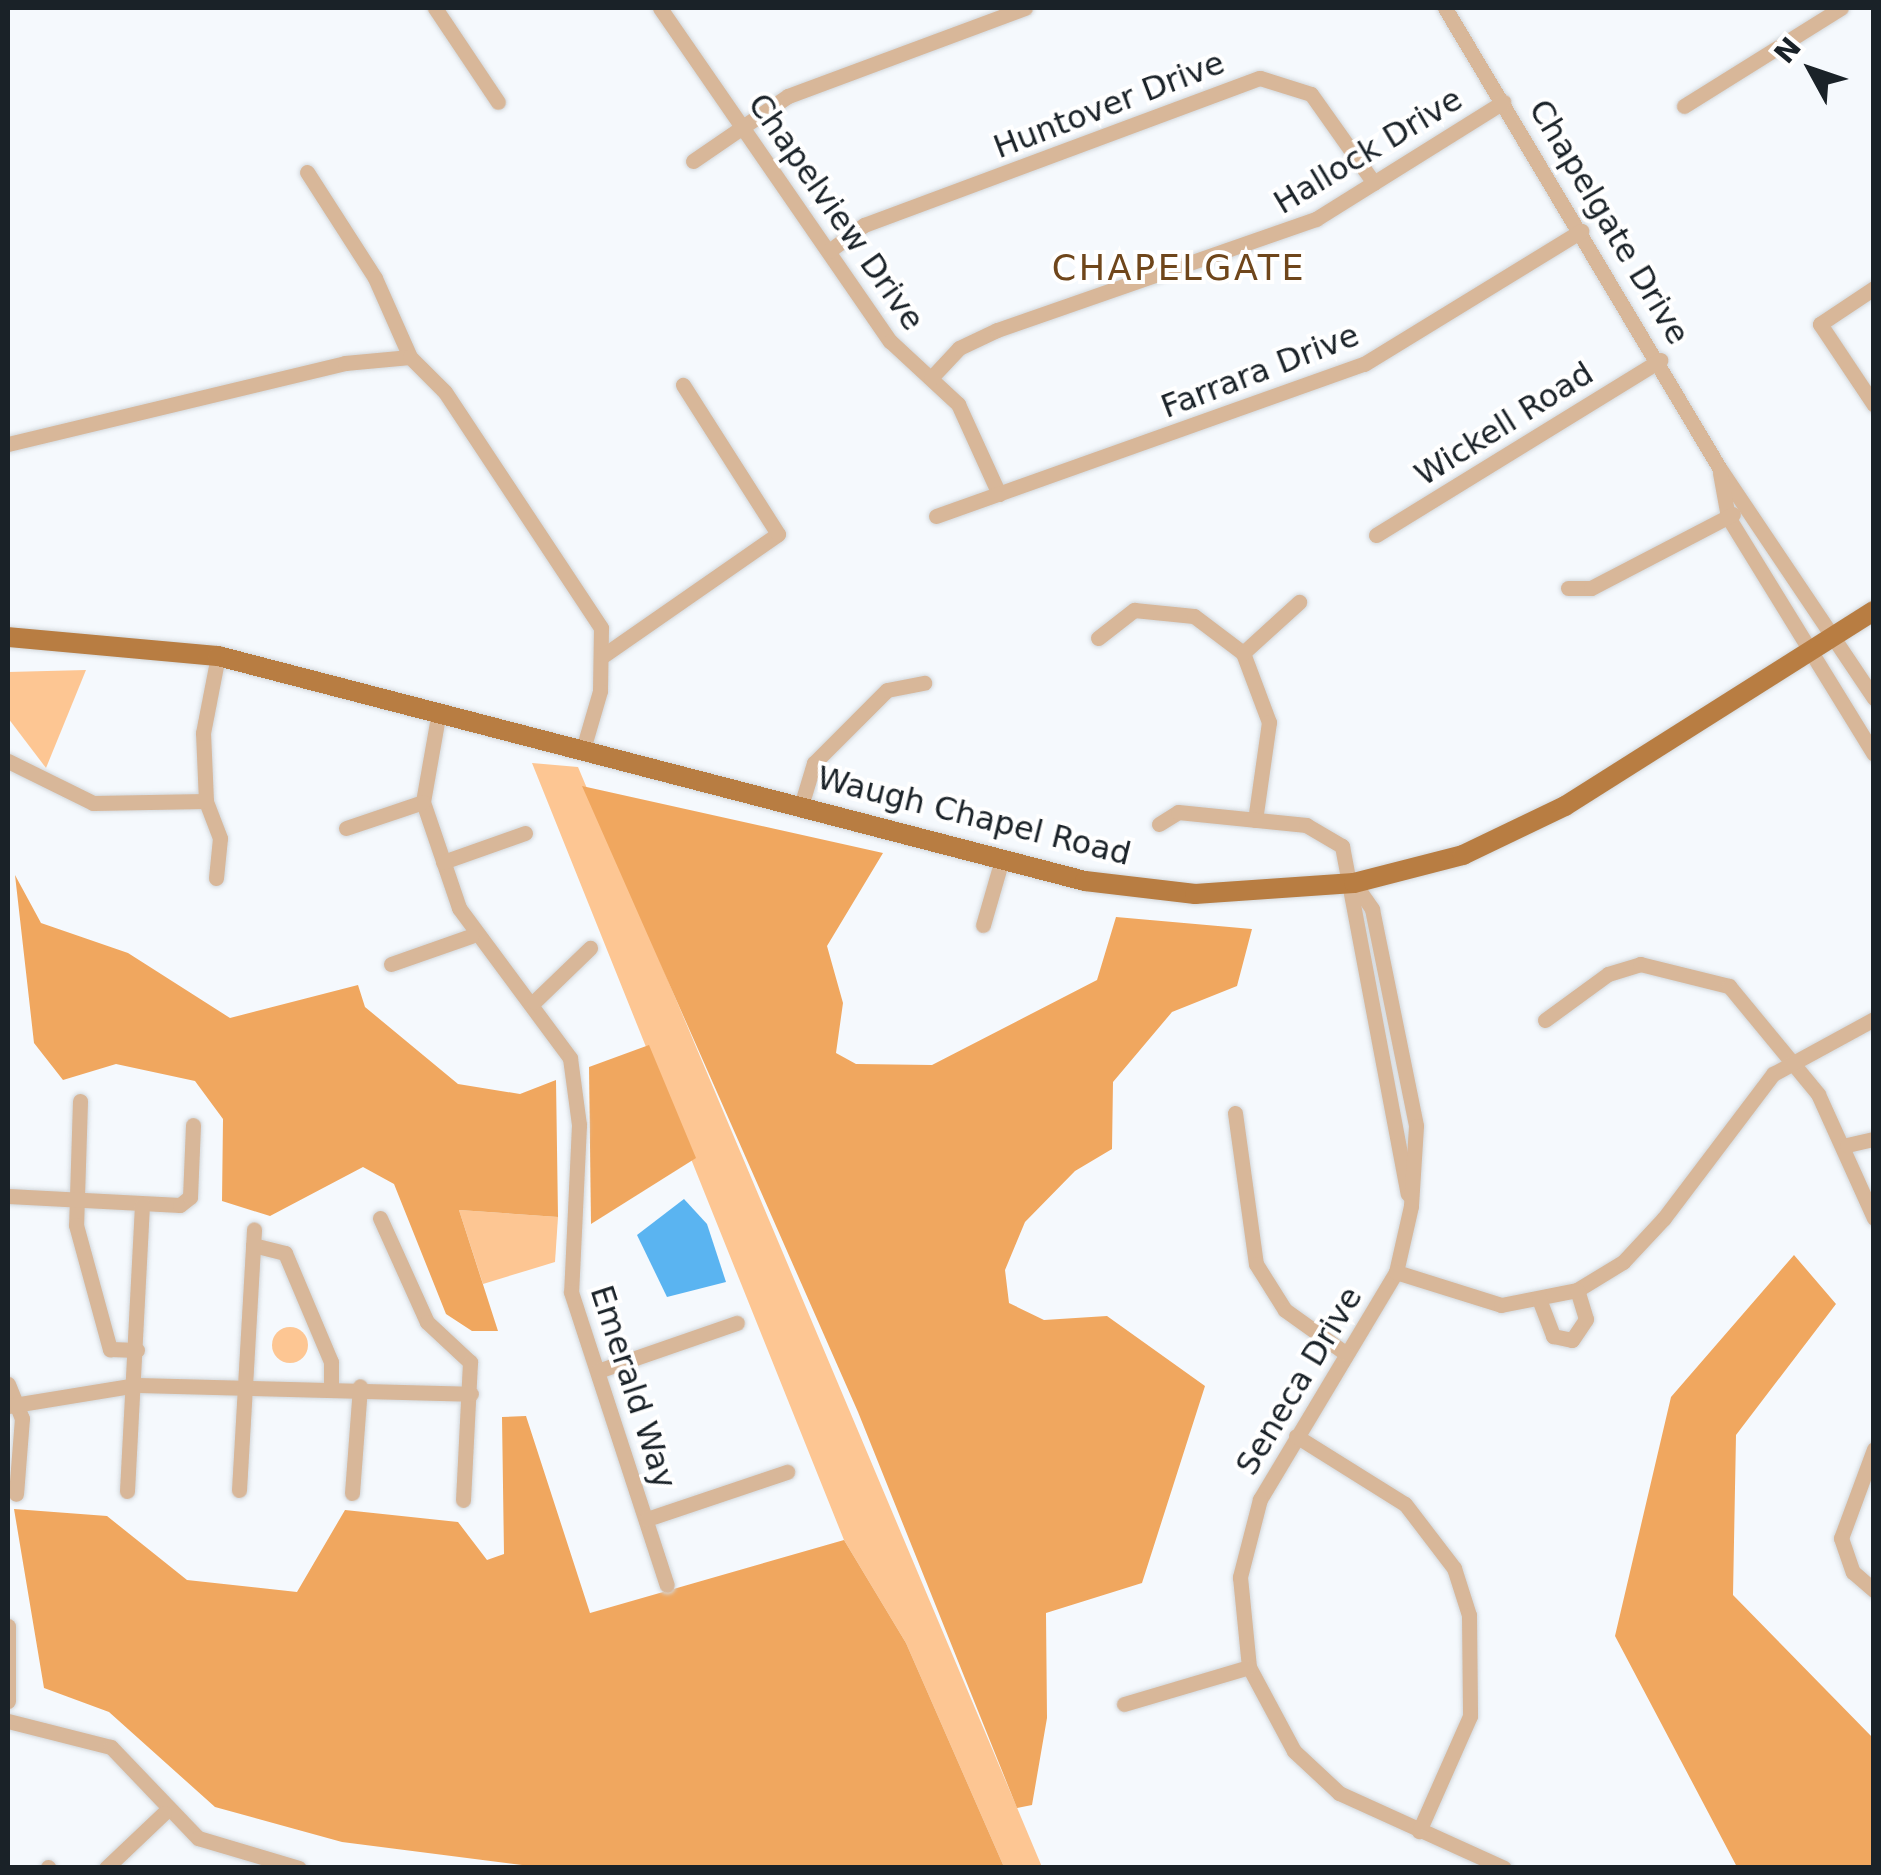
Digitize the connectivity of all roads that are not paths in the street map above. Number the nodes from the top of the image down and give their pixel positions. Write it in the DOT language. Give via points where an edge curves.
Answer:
graph roads {
  1 [pos="435,8"];
  2 [pos="660,8"];
  3 [pos="1025,8"];
  4 [pos="1445,8"];
  5 [pos="1842,8"];
  6 [pos="498,102"];
  7 [pos="1503,102"];
  8 [pos="1684,106"];
  9 [pos="741,127"];
  10 [pos="694,161"];
  11 [pos="307,172"];
  12 [pos="1374,183"];
  13 [pos="1581,231"];
  14 [pos="829,250"];
  15 [pos="1874,288"];
  16 [pos="410,356"];
  17 [pos="1661,360"];
  18 [pos="931,378"];
  19 [pos="682,385"];
  20 [pos="1874,405"];
  21 [pos="8,444"];
  22 [pos="1720,469"];
  23 [pos="999,494"];
  24 [pos="1750,505"];
  25 [pos="936,516"];
  26 [pos="1728,517"];
  27 [pos="1376,535"];
  28 [pos="1568,588"];
  29 [pos="1299,602"];
  30 [pos="1874,611"];
  31 [pos="1834,636"];
  32 [pos="8,637"];
  33 [pos="1098,638"];
  34 [pos="1244,653"];
  35 [pos="1808,653"];
  36 [pos="604,654"];
  37 [pos="218,656"];
  38 [pos="924,683"];
  39 [pos="1874,698"];
  40 [pos="438,711"];
  41 [pos="583,749"];
  42 [pos="1874,754"];
  43 [pos="8,760"];
  44 [pos="206,802"];
  45 [pos="423,802"];
  46 [pos="802,806"];
  47 [pos="1255,820"];
  48 [pos="1159,824"];
  49 [pos="346,828"];
  50 [pos="525,833"];
  51 [pos="1002,859"];
  52 [pos="443,862"];
  53 [pos="216,878"];
  54 [pos="1354,883"];
  55 [pos="983,925"];
  56 [pos="471,936"];
  57 [pos="590,948"];
  58 [pos="391,964"];
  59 [pos="534,1002"];
  60 [pos="1874,1019"];
  61 [pos="1545,1020"];
  62 [pos="1794,1058"];
  63 [pos="80,1101"];
  64 [pos="1235,1113"];
  65 [pos="193,1124"];
  66 [pos="1874,1139"];
  67 [pos="1847,1145"];
  68 [pos="8,1196"];
  69 [pos="76,1201"];
  70 [pos="142,1204"];
  71 [pos="1411,1206"];
  72 [pos="380,1218"];
  73 [pos="1874,1218"];
  74 [pos="1396,1272"];
  75 [pos="1577,1290"];
  76 [pos="1539,1299"];
  77 [pos="737,1323"];
  78 [pos="137,1350"];
  79 [pos="1344,1353"];
  80 [pos="598,1371"];
  81 [pos="248,1382"];
  82 [pos="8,1384"];
  83 [pos="331,1384"];
  84 [pos="136,1385"];
  85 [pos="360,1386"];
  86 [pos="471,1394"];
  87 [pos="12,1405"];
  88 [pos="1296,1436"];
  89 [pos="1874,1449"];
  90 [pos="787,1472"];
  91 [pos="239,1490"];
  92 [pos="127,1491"];
  93 [pos="352,1493"];
  94 [pos="16,1494"];
  95 [pos="463,1500"];
  96 [pos="647,1519"];
  97 [pos="668,1585"];
  98 [pos="1874,1590"];
  99 [pos="8,1626"];
  100 [pos="1249,1666"];
  101 [pos="8,1701"];
  102 [pos="1124,1704"];
  103 [pos="8,1720"];
  104 [pos="164,1812"];
  105 [pos="1418,1830"];
  106 [pos="294,1866"];
  107 [pos="106,1868"];
  108 [pos="1504,1868"];
  1 -- 6 [label="street"];
  2 -- 9 [label="street, Chapelview Drive"];
  3 -- 9 [label="street" via="834,77"];
  4 -- 7 [label="street, Chapelgate Drive"];
  5 -- 8 [label="street"];
  7 -- 12 [label="street, Hallock Drive"];
  7 -- 13 [label="street, Chapelgate Drive"];
  9 -- 10 [label="street"];
  9 -- 14 [label="street, Chapelview Drive"];
  11 -- 16 [label="street" via="375,278"];
  12 -- 14 [label="street, Huntover Drive" via="1311,94 1260,78 864,225"];
  12 -- 18 [label="street, Hallock Drive" via="1242,252 998,330 959,348"];
  13 -- 17 [label="street, Chapelgate Drive"];
  13 -- 23 [label="street, Farrara Drive" via="1364,364"];
  14 -- 18 [label="street, Chapelview Drive" via="890,341"];
  15 -- 20 [label="street" via="1820,324"];
  16 -- 21 [label="street" via="345,363"];
  16 -- 36 [label="street" via="445,392 593,613"];
  17 -- 22 [label="street, Chapelgate Drive"];
  17 -- 27 [label="street, Wickell Road"];
  18 -- 23 [label="street, Chapelview Drive" via="976,430"];
  19 -- 36 [label="street" via="778,534"];
  22 -- 24 [label="street, Chapelgate Drive"];
  22 -- 26 [label="street, Chapelgate Drive"];
  23 -- 25 [label="street, Farrara Drive"];
  24 -- 26 [label="street"];
  24 -- 31 [label="street, Chapelgate Drive"];
  26 -- 28 [label="street" via="1591,588"];
  26 -- 35 [label="street, Chapelgate Drive"];
  29 -- 34 [label="street"];
  30 -- 31 [label="main road, Waugh Chapel Road"];
  31 -- 35 [label="main road, Waugh Chapel Road"];
  31 -- 39 [label="street, Chapelgate Drive"];
  32 -- 37 [label="main road, Waugh Chapel Road"];
  33 -- 34 [label="street" via="1134,610 1194,616"];
  34 -- 47 [label="street" via="1269,722"];
  35 -- 42 [label="street, Chapelgate Drive"];
  35 -- 54 [label="main road, Waugh Chapel Road" via="1564,806 1462,855"];
  36 -- 41 [label="street"];
  37 -- 40 [label="main road, Waugh Chapel Road"];
  37 -- 44 [label="street" via="203,733"];
  38 -- 46 [label="street" via="887,690 814,762"];
  40 -- 41 [label="main road, Waugh Chapel Road"];
  40 -- 45 [label="street, Emerald Way"];
  41 -- 46 [label="main road, Waugh Chapel Road"];
  43 -- 44 [label="street" via="93,803"];
  44 -- 53 [label="street" via="220,838"];
  45 -- 49 [label="street"];
  45 -- 52 [label="street, Emerald Way"];
  46 -- 51 [label="main road, Waugh Chapel Road"];
  47 -- 48 [label="street" via="1178,812"];
  47 -- 54 [label="street" via="1326,831"];
  50 -- 52 [label="street"];
  51 -- 54 [label="main road, Waugh Chapel Road" via="1195,894"];
  51 -- 55 [label="street"];
  52 -- 56 [label="street, Emerald Way"];
  54 -- 71 [label="street, Seneca Drive" via="1348,914"];
  54 -- 71 [label="street, Seneca Drive" via="1372,909 1416,1126"];
  56 -- 58 [label="street"];
  56 -- 59 [label="street, Emerald Way"];
  57 -- 59 [label="street"];
  59 -- 80 [label="street, Emerald Way" via="570,1058 576,1090 568,1267"];
  60 -- 62 [label="street"];
  61 -- 62 [label="street" via="1608,974 1671,966 1728,986"];
  62 -- 67 [label="street"];
  62 -- 75 [label="street" via="1745,1102 1664,1218 1622,1262"];
  63 -- 69 [label="street"];
  64 -- 79 [label="street" via="1256,1264 1285,1310"];
  65 -- 70 [label="street" via="190,1197"];
  66 -- 67 [label="street"];
  67 -- 73 [label="street"];
  68 -- 69 [label="street"];
  69 -- 70 [label="street"];
  69 -- 78 [label="street" via="110,1349"];
  70 -- 78 [label="street"];
  71 -- 74 [label="street, Seneca Drive"];
  72 -- 86 [label="street" via="426,1322 464,1349"];
  74 -- 76 [label="street" via="1462,1298"];
  74 -- 79 [label="street, Seneca Drive"];
  75 -- 76 [label="street"];
  75 -- 76 [label="street" via="1586,1319 1572,1340 1553,1336"];
  77 -- 80 [label="street"];
  78 -- 84 [label="street"];
  79 -- 88 [label="street, Seneca Drive"];
  80 -- 96 [label="street, Emerald Way"];
  81 -- 83 [label="street"];
  81 -- 83 [label="street" via="253,1237 286,1253 331,1362"];
  81 -- 84 [label="street"];
  81 -- 91 [label="street"];
  82 -- 87 [label="street"];
  83 -- 85 [label="street"];
  84 -- 87 [label="street"];
  84 -- 92 [label="street"];
  85 -- 86 [label="street"];
  85 -- 93 [label="street"];
  86 -- 95 [label="street"];
  87 -- 94 [label="street"];
  88 -- 100 [label="street, Seneca Drive" via="1260,1499 1240,1577"];
  88 -- 105 [label="street" via="1405,1504 1454,1568 1469,1615 1470,1716"];
  89 -- 98 [label="street" via="1841,1538 1854,1572"];
  90 -- 96 [label="street"];
  96 -- 97 [label="street, Emerald Way"];
  99 -- 101 [label="street"];
  100 -- 102 [label="street"];
  100 -- 105 [label="street, Seneca Drive" via="1294,1751 1339,1793"];
  103 -- 104 [label="street" via="111,1747"];
  104 -- 106 [label="street" via="227,1850"];
  104 -- 107 [label="street"];
  105 -- 108 [label="street, Seneca Drive"];
}
